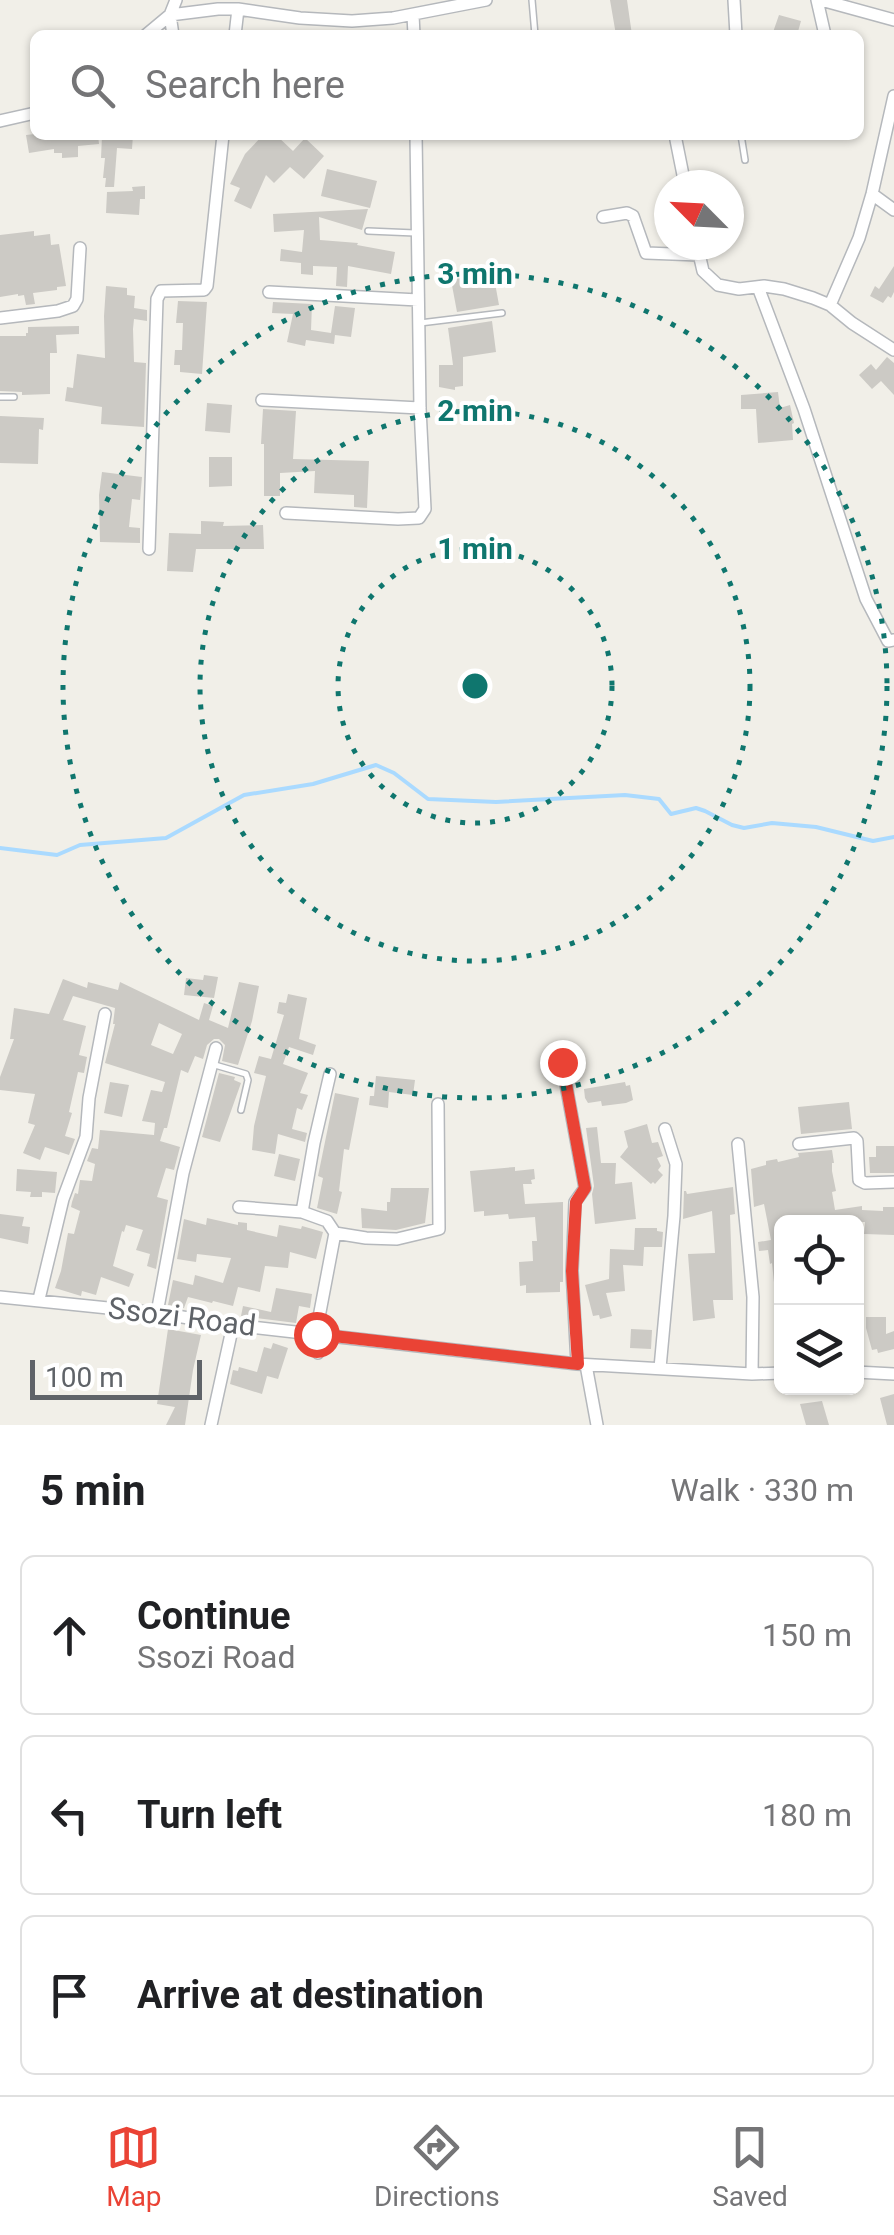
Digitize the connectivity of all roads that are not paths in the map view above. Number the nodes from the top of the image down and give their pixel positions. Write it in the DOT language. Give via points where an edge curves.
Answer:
graph roads {
  1 [pos="176,0"];
  2 [pos="486,0"];
  3 [pos="532,0"];
  4 [pos="734,0"];
  5 [pos="819,0"];
  6 [pos="238,9"];
  7 [pos="416,9"];
  8 [pos="170,14"];
  9 [pos="894,20"];
  10 [pos="334,21"];
  11 [pos="352,21"];
  12 [pos="152,30"];
  13 [pos="172,30"];
  14 [pos="235,30"];
  15 [pos="334,30"];
  16 [pos="349,30"];
  17 [pos="535,30"];
  18 [pos="736,30"];
  19 [pos="824,30"];
  20 [pos="894,96"];
  21 [pos="30,114"];
  22 [pos="0,121"];
  23 [pos="223,140"];
  24 [pos="416,140"];
  25 [pos="676,140"];
  26 [pos="742,140"];
  27 [pos="745,160"];
  28 [pos="682,170"];
  29 [pos="872,194"];
  30 [pos="894,210"];
  31 [pos="603,217"];
  32 [pos="368,231"];
  33 [pos="418,233"];
  34 [pos="80,248"];
  35 [pos="654,253"];
  36 [pos="700,260"];
  37 [pos="758,287"];
  38 [pos="269,292"];
  39 [pos="418,300"];
  40 [pos="830,305"];
  41 [pos="502,313"];
  42 [pos="0,318"];
  43 [pos="420,323"];
  44 [pos="894,350"];
  45 [pos="0,397"];
  46 [pos="14,397"];
  47 [pos="262,400"];
  48 [pos="420,408"];
  49 [pos="286,513"];
  50 [pos="148,549"];
  51 [pos="891,641"];
  52 [pos="894,657"];
  53 [pos="105,1014"];
  54 [pos="216,1048"];
  55 [pos="562,1062"];
  56 [pos="212,1064"];
  57 [pos="330,1074"];
  58 [pos="438,1104"];
  59 [pos="242,1110"];
  60 [pos="665,1129"];
  61 [pos="738,1144"];
  62 [pos="799,1144"];
  63 [pos="894,1182"];
  64 [pos="240,1207"];
  65 [pos="302,1212"];
  66 [pos="335,1233"];
  67 [pos="0,1297"];
  68 [pos="39,1299"];
  69 [pos="158,1313"];
  70 [pos="233,1325"];
  71 [pos="314,1333"];
  72 [pos="318,1353"];
  73 [pos="582,1365"];
  74 [pos="660,1368"];
  75 [pos="864,1372"];
  76 [pos="752,1374"];
  77 [pos="774,1374"];
  78 [pos="894,1374"];
  79 [pos="210,1425"];
  80 [pos="597,1425"];
  1 -- 8 [label="street"];
  2 -- 7 [label="street"];
  3 -- 17 [label="lane"];
  4 -- 18 [label="street"];
  5 -- 9 [label="street"];
  5 -- 19 [label="street"];
  6 -- 8 [label="street"];
  6 -- 10 [label="street"];
  6 -- 14 [label="street"];
  7 -- 11 [label="street"];
  8 -- 12 [label="street"];
  8 -- 13 [label="street"];
  10 -- 11 [label="street"];
  10 -- 15 [label="street"];
  11 -- 16 [label="street"];
  20 -- 29 [label="street"];
  21 -- 22 [label="street"];
  23 -- 50 [label="street" via="208,286 162,290 157,299"];
  24 -- 33 [label="street"];
  25 -- 28 [label="street"];
  26 -- 27 [label="lane"];
  29 -- 30 [label="street"];
  29 -- 40 [label="street"];
  31 -- 35 [label="street" via="633,216 646,253"];
  32 -- 33 [label="lane"];
  33 -- 39 [label="street"];
  34 -- 42 [label="street" via="74,306"];
  36 -- 37 [label="street" via="718,285"];
  37 -- 40 [label="street"];
  37 -- 51 [label="street" via="866,599"];
  38 -- 39 [label="street"];
  39 -- 43 [label="street"];
  40 -- 44 [label="street"];
  41 -- 43 [label="lane"];
  43 -- 48 [label="street"];
  45 -- 46 [label="lane"];
  47 -- 48 [label="street"];
  48 -- 49 [label="street" via="426,494 419,518"];
  51 -- 52 [label="street"];
  53 -- 68 [label="street" via="86,1136"];
  54 -- 56 [label="street"];
  55 -- 73 [label="street" via="585,1188 576,1202 572,1271"];
  56 -- 59 [label="lane" via="246,1074"];
  56 -- 69 [label="street"];
  57 -- 65 [label="street"];
  58 -- 66 [label="street" via="440,1229 397,1239"];
  60 -- 74 [label="street" via="676,1164"];
  61 -- 76 [label="street" via="753,1297"];
  62 -- 63 [label="street" via="854,1138 859,1180"];
  64 -- 65 [label="street"];
  65 -- 66 [label="street" via="328,1222"];
  66 -- 71 [label="street"];
  67 -- 68 [label="street, Ssozi Road"];
  68 -- 69 [label="street, Ssozi Road"];
  69 -- 70 [label="street, Ssozi Road"];
  70 -- 71 [label="street, Ssozi Road"];
  70 -- 79 [label="street"];
  71 -- 72 [label="street"];
  71 -- 73 [label="street, Ssozi Road"];
  73 -- 74 [label="street, Ssozi Road"];
  73 -- 80 [label="street"];
  74 -- 76 [label="street, Ssozi Road"];
  75 -- 78 [label="street"];
  76 -- 77 [label="street, Ssozi Road"];
}
